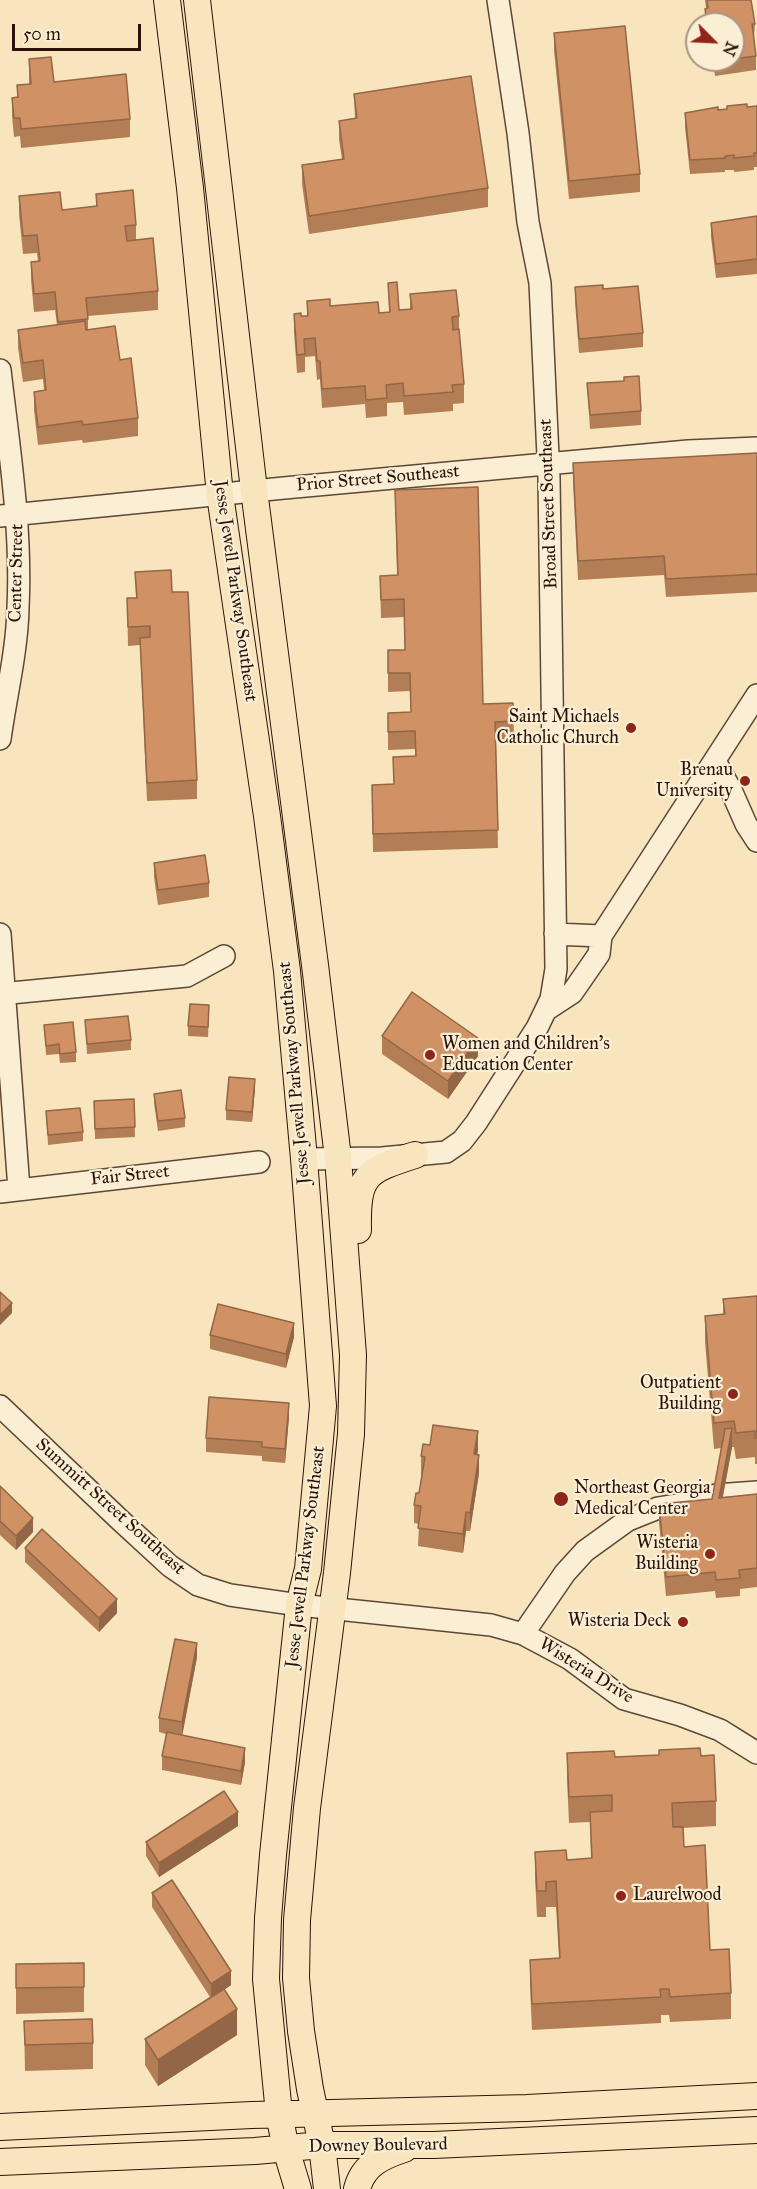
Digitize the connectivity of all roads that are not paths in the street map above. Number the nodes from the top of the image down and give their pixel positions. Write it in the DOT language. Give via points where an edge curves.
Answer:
graph roads {
  1 [pos="168,0"];
  2 [pos="197,0"];
  3 [pos="498,0"];
  4 [pos="0,370"];
  5 [pos="757,447"];
  6 [pos="549,464"];
  7 [pos="254,490"];
  8 [pos="220,495"];
  9 [pos="9,516"];
  10 [pos="757,695"];
  11 [pos="0,739"];
  12 [pos="715,760"];
  13 [pos="757,841"];
  14 [pos="0,934"];
  15 [pos="555,934"];
  16 [pos="601,936"];
  17 [pos="224,956"];
  18 [pos="2,994"];
  19 [pos="546,1010"];
  20 [pos="415,1155"];
  21 [pos="338,1158"];
  22 [pos="304,1159"];
  23 [pos="259,1162"];
  24 [pos="9,1191"];
  25 [pos="353,1356"];
  26 [pos="0,1406"];
  27 [pos="757,1492"];
  28 [pos="299,1605"];
  29 [pos="331,1608"];
  30 [pos="523,1634"];
  31 [pos="757,1753"];
  32 [pos="757,2096"];
  33 [pos="315,2113"];
  34 [pos="279,2114"];
  35 [pos="0,2127"];
  36 [pos="757,2130"];
  37 [pos="322,2145"];
  38 [pos="420,2145"];
  39 [pos="286,2149"];
  40 [pos="0,2162"];
  41 [pos="298,2189"];
  42 [pos="327,2189"];
  43 [pos="357,2189"];
  1 -- 8 [label="main road, Jesse Jewell Parkway Southeast"];
  2 -- 7 [label="main road, Jesse Jewell Parkway Southeast"];
  3 -- 6 [label="street, Broad Street Southeast" via="540,283"];
  4 -- 9 [label="street, Center Street"];
  5 -- 6 [label="street, Prior Street Southeast"];
  6 -- 7 [label="street, Prior Street Southeast"];
  6 -- 15 [label="street, Broad Street Southeast"];
  7 -- 8 [label="street, Prior Street Southeast"];
  7 -- 21 [label="main road, Jesse Jewell Parkway Southeast"];
  8 -- 9 [label="street, Prior Street Southeast"];
  8 -- 22 [label="main road, Jesse Jewell Parkway Southeast" via="287,971"];
  9 -- 11 [label="street, Center Street" via="18,608 12,676"];
  10 -- 12 [label="street"];
  12 -- 13 [label="street"];
  12 -- 16 [label="street"];
  14 -- 18 [label="street"];
  15 -- 16 [label="street"];
  15 -- 19 [label="street, Broad Street Southeast" via="554,987"];
  16 -- 19 [label="street" via="599,954 572,993"];
  17 -- 18 [label="street" via="187,976"];
  18 -- 24 [label="street"];
  19 -- 20 [label="street" via="462,1140 446,1152"];
  20 -- 21 [label="street"];
  20 -- 25 [label="main road" via="383,1165 371,1172 361,1186 357,1207 361,1294"];
  21 -- 22 [label="street"];
  21 -- 25 [label="main road, Jesse Jewell Parkway Southeast"];
  22 -- 28 [label="main road, Jesse Jewell Parkway Southeast" via="323,1406 308,1569"];
  23 -- 24 [label="street, Fair Street"];
  25 -- 29 [label="main road, Jesse Jewell Parkway Southeast" via="351,1434"];
  26 -- 28 [label="street, Summitt Street Southeast" via="170,1566 198,1585 230,1595"];
  27 -- 30 [label="street" via="716,1495 658,1508 628,1520 570,1567"];
  28 -- 29 [label="street, Wisteria Drive"];
  28 -- 34 [label="main road, Jesse Jewell Parkway Southeast" via="268,1918 266,1979"];
  29 -- 30 [label="street, Wisteria Drive" via="491,1625"];
  29 -- 33 [label="main road, Jesse Jewell Parkway Southeast" via="297,1920 296,1978"];
  30 -- 31 [label="street, Wisteria Drive" via="570,1659 624,1699 720,1730"];
  32 -- 33 [label="main road, Downey Boulevard" via="527,2109"];
  33 -- 34 [label="main road, Downey Boulevard"];
  33 -- 37 [label="main road, Jesse Jewell Parkway Southeast"];
  34 -- 35 [label="main road, Downey Boulevard"];
  34 -- 39 [label="main road, Jesse Jewell Parkway Southeast"];
  36 -- 38 [label="main road, Downey Boulevard"];
  37 -- 38 [label="main road, Downey Boulevard"];
  37 -- 39 [label="main road, Downey Boulevard"];
  37 -- 42 [label="main road, Jesse Jewell Parkway Southeast"];
  38 -- 43 [label="main road" via="370,2164"];
  39 -- 40 [label="main road, Downey Boulevard"];
  39 -- 41 [label="main road, Jesse Jewell Parkway Southeast"];
}
